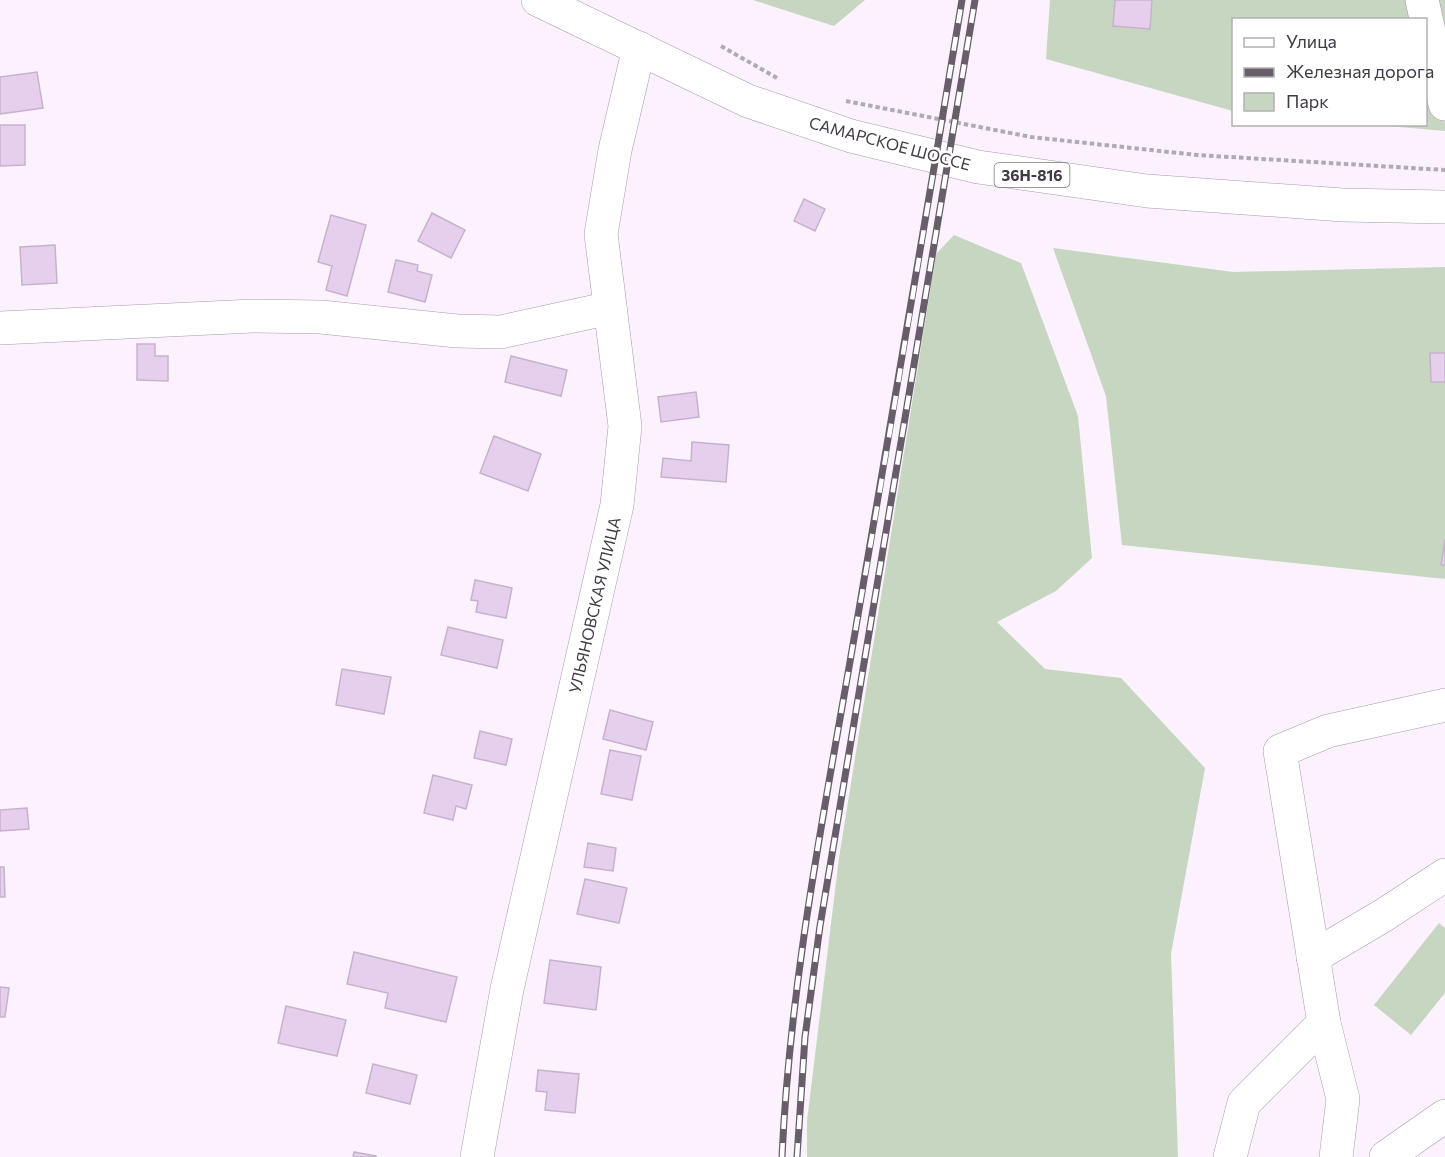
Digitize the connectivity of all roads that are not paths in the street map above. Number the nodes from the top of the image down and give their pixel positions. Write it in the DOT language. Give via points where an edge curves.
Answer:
graph roads {
  1 [pos="538,0"];
  2 [pos="1422,0"];
  3 [pos="1426,18"];
  4 [pos="1427,23"];
  5 [pos="639,48"];
  6 [pos="1445,104"];
  7 [pos="1445,207"];
  8 [pos="610,308"];
  9 [pos="0,328"];
  10 [pos="1445,705"];
  11 [pos="1445,876"];
  12 [pos="1313,957"];
  13 [pos="1324,1023"];
  14 [pos="1445,1116"];
  15 [pos="477,1157"];
  16 [pos="1230,1157"];
  17 [pos="1336,1157"];
  18 [pos="1386,1157"];
  1 -- 5 [label="street, САМАРСКОЕ ШОССЕ / 36Н-816"];
  2 -- 3 [label="street"];
  4 -- 6 [label="street"];
  5 -- 7 [label="street, САМАРСКОЕ ШОССЕ / 36Н-816" via="748,101 851,136 978,167 1147,191 1343,205"];
  5 -- 8 [label="street, УЛЬЯНОВСКАЯ УЛИЦА" via="615,150 601,234"];
  8 -- 9 [label="street" via="501,333 321,317 253,316"];
  8 -- 15 [label="street, УЛЬЯНОВСКАЯ УЛИЦА" via="625,426 616,505 507,989"];
  10 -- 12 [label="street" via="1328,731 1280,751"];
  11 -- 12 [label="street"];
  12 -- 13 [label="street"];
  13 -- 16 [label="street" via="1244,1103"];
  13 -- 17 [label="street" via="1343,1099"];
  14 -- 18 [label="street"];
}
